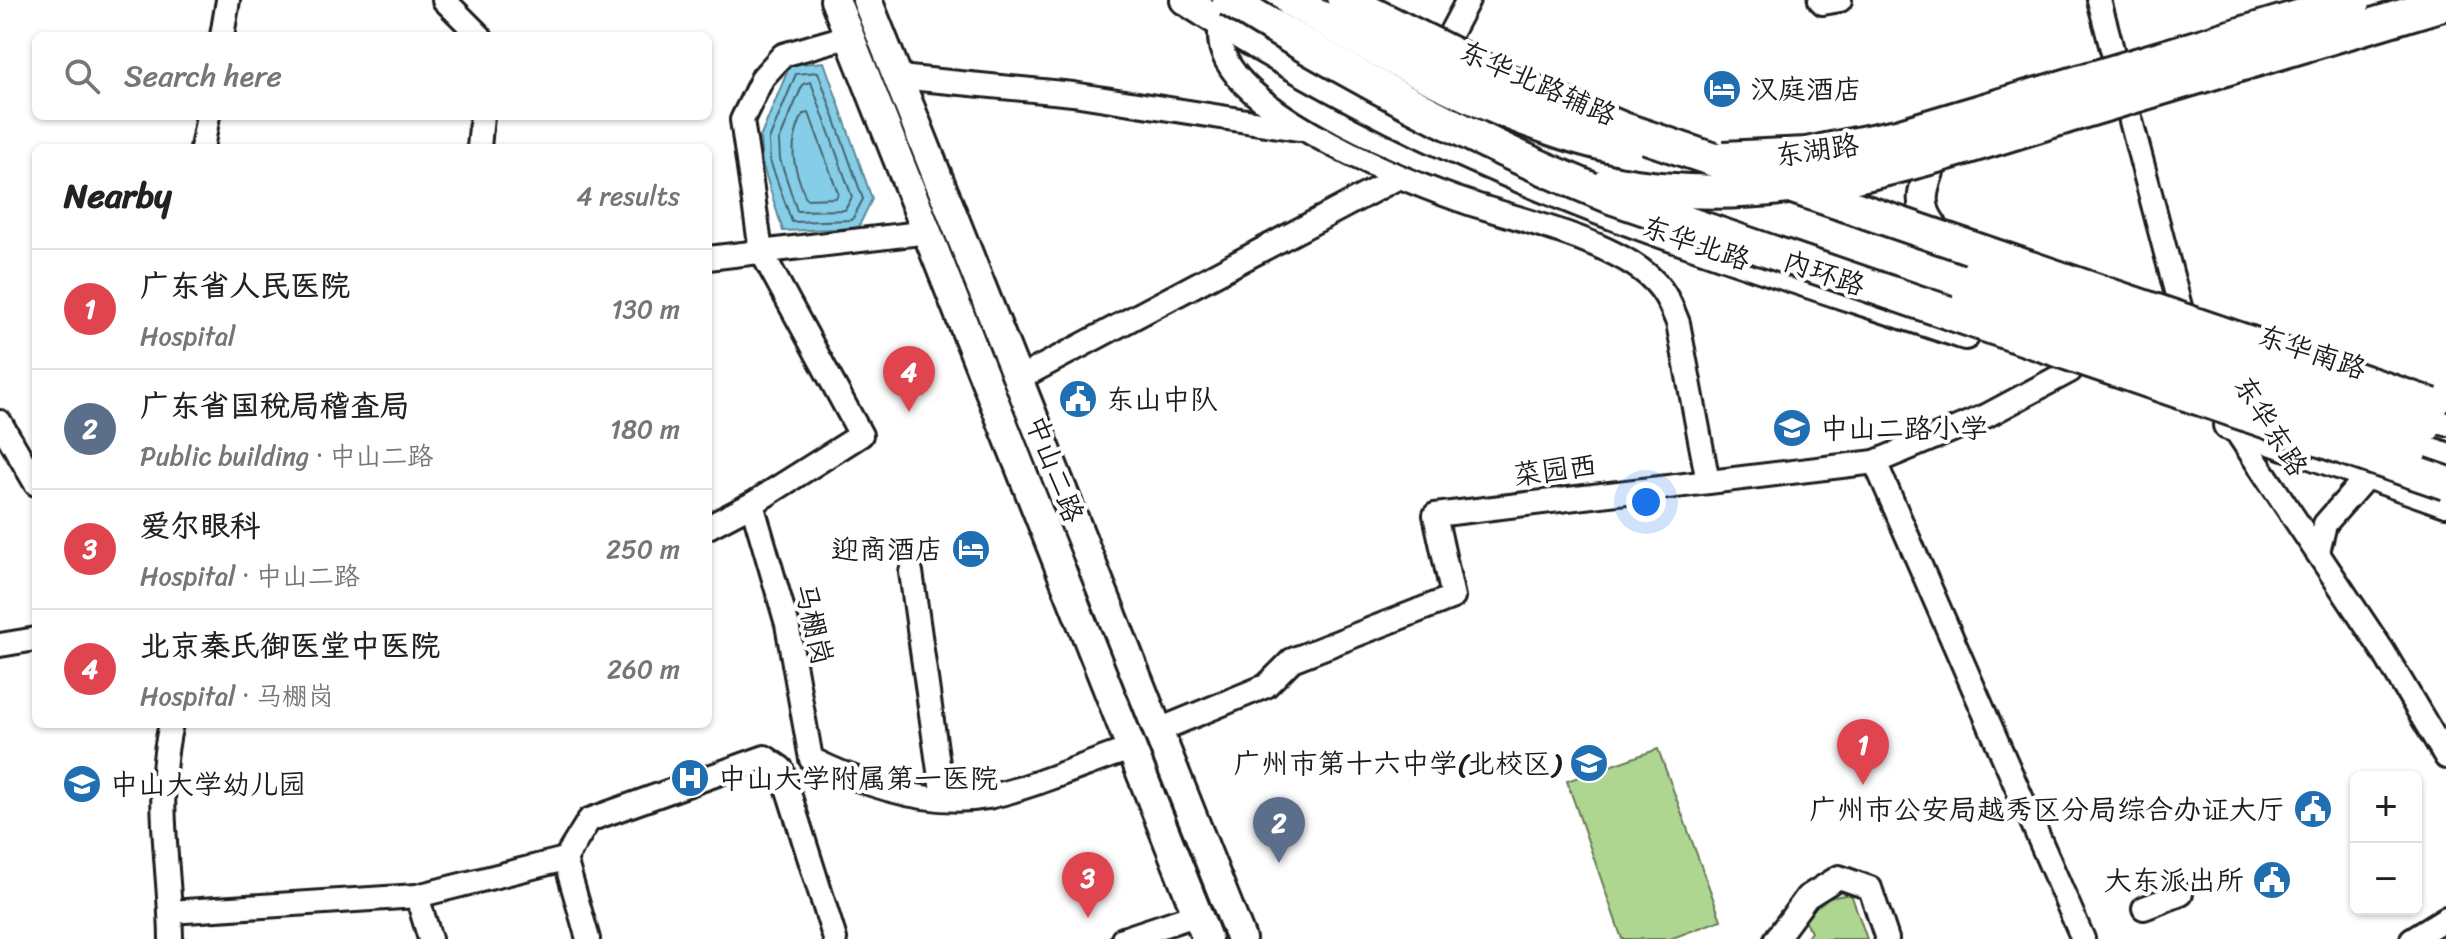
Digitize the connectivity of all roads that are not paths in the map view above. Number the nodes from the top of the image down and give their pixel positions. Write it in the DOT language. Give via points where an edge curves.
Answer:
graph roads {
  1 [pos="228,0"];
  2 [pos="444,0"];
  3 [pos="835,0"];
  4 [pos="867,0"];
  5 [pos="1185,0"];
  6 [pos="1278,0"];
  7 [pos="1291,0"];
  8 [pos="1344,0"];
  9 [pos="1363,0"];
  10 [pos="1468,0"];
  11 [pos="2099,0"];
  12 [pos="2322,0"];
  13 [pos="2355,0"];
  14 [pos="2446,3"];
  15 [pos="1225,11"];
  16 [pos="2446,15"];
  17 [pos="223,32"];
  18 [pos="476,32"];
  19 [pos="1450,34"];
  20 [pos="1345,35"];
  21 [pos="849,36"];
  22 [pos="2115,69"];
  23 [pos="1307,73"];
  24 [pos="899,77"];
  25 [pos="1418,89"];
  26 [pos="1353,98"];
  27 [pos="1993,109"];
  28 [pos="2126,112"];
  29 [pos="207,120"];
  30 [pos="482,120"];
  31 [pos="1307,130"];
  32 [pos="1658,133"];
  33 [pos="1576,139"];
  34 [pos="203,144"];
  35 [pos="479,144"];
  36 [pos="1505,152"];
  37 [pos="1718,156"];
  38 [pos="1646,162"];
  39 [pos="1929,172"];
  40 [pos="1399,177"];
  41 [pos="1844,194"];
  42 [pos="1590,206"];
  43 [pos="1784,208"];
  44 [pos="1727,216"];
  45 [pos="1932,225"];
  46 [pos="929,232"];
  47 [pos="761,251"];
  48 [pos="712,257"];
  49 [pos="1971,284"];
  50 [pos="2121,286"];
  51 [pos="2179,306"];
  52 [pos="2188,336"];
  53 [pos="2082,375"];
  54 [pos="1020,378"];
  55 [pos="2213,391"];
  56 [pos="2149,397"];
  57 [pos="2441,409"];
  58 [pos="0,422"];
  59 [pos="2233,426"];
  60 [pos="2446,435"];
  61 [pos="2446,457"];
  62 [pos="1875,462"];
  63 [pos="2446,472"];
  64 [pos="2368,475"];
  65 [pos="32,477"];
  66 [pos="1708,482"];
  67 [pos="2446,483"];
  68 [pos="2446,502"];
  69 [pos="752,504"];
  70 [pos="712,525"];
  71 [pos="2318,552"];
  72 [pos="911,572"];
  73 [pos="32,640"];
  74 [pos="0,645"];
  75 [pos="170,728"];
  76 [pos="1159,730"];
  77 [pos="1133,748"];
  78 [pos="2446,757"];
  79 [pos="811,759"];
  80 [pos="781,768"];
  81 [pos="943,799"];
  82 [pos="565,859"];
  83 [pos="2181,894"];
  84 [pos="417,896"];
  85 [pos="2144,908"];
  86 [pos="170,912"];
  87 [pos="2446,918"];
  88 [pos="1202,927"];
  89 [pos="171,939"];
  90 [pos="430,939"];
  91 [pos="588,939"];
  92 [pos="835,939"];
  93 [pos="1123,939"];
  94 [pos="1241,939"];
  95 [pos="1776,939"];
  96 [pos="1887,939"];
  97 [pos="2083,939"];
  98 [pos="2412,939"];
  1 -- 17 [label="street"];
  2 -- 18 [label="street"];
  3 -- 21 [label="main road, 中山二路"];
  4 -- 24 [label="main road, 中山二路"];
  5 -- 15 [label="main road, 东华北路"];
  6 -- 20 [label="main road"];
  7 -- 27 [label="highway, 东湖路, bridge" via="1468,93 1565,132 1650,153 1715,158 1807,154"];
  8 -- 57 [label="highway, bridge" via="1503,79 1666,145"];
  9 -- 32 [label="main road, 东华北路辅路" via="1530,82"];
  10 -- 19 [label="street"];
  11 -- 22 [label="street, 东华东路"];
  12 -- 22 [label="main road"];
  13 -- 27 [label="highway, 东湖路, bridge"];
  14 -- 36 [label="highway, 东湖路, bridge" via="1950,152 1809,187 1688,193 1571,173"];
  15 -- 20 [label="main road" via="1242,2"];
  15 -- 23 [label="main road, 东华北路"];
  15 -- 31 [label="street" via="1223,54 1245,85"];
  15 -- 36 [label="highway, 内环路, bridge"];
  16 -- 28 [label="main road"];
  20 -- 33 [label="main road" via="1448,86"];
  21 -- 46 [label="main road, 中山二路"];
  21 -- 47 [label="street" via="783,55 763,77 742,120"];
  22 -- 27 [label="main road"];
  22 -- 28 [label="street, 东华东路"];
  23 -- 25 [label="main road" via="1355,71"];
  23 -- 26 [label="main road, 东华北路"];
  24 -- 31 [label="street" via="1073,94"];
  24 -- 54 [label="main road, 中山二路"];
  25 -- 26 [label="main road"];
  25 -- 44 [label="main road" via="1545,146"];
  26 -- 42 [label="main road, 东华北路" via="1452,149"];
  27 -- 37 [label="main road" via="1820,156 1749,161"];
  28 -- 39 [label="main road"];
  28 -- 51 [label="street, 东华东路"];
  29 -- 34 [label="street"];
  30 -- 35 [label="street"];
  31 -- 40 [label="street"];
  32 -- 33 [label="main road"];
  32 -- 37 [label="main road, 东华北路辅路"];
  32 -- 38 [label="main road"];
  33 -- 38 [label="main road"];
  36 -- 67 [label="highway, 内环路, bridge" via="1736,243"];
  37 -- 41 [label="main road"];
  38 -- 43 [label="main road"];
  39 -- 41 [label="main road"];
  39 -- 45 [label="main road" via="1921,198"];
  40 -- 54 [label="street"];
  40 -- 66 [label="street" via="1593,245 1655,281 1678,323"];
  41 -- 43 [label="main road"];
  41 -- 45 [label="main road"];
  42 -- 44 [label="main road"];
  42 -- 53 [label="main road, 东华北路"];
  43 -- 44 [label="main road"];
  43 -- 49 [label="main road"];
  44 -- 49 [label="main road"];
  45 -- 50 [label="main road"];
  46 -- 47 [label="street"];
  46 -- 77 [label="main road, 中山二路"];
  47 -- 48 [label="street"];
  47 -- 69 [label="street" via="861,435"];
  49 -- 60 [label="main road, bridge"];
  49 -- 61 [label="main road, bridge"];
  50 -- 51 [label="main road"];
  50 -- 52 [label="street"];
  50 -- 53 [label="main road" via="2114,349"];
  51 -- 52 [label="street, 东华东路"];
  51 -- 57 [label="main road, 东华南路"];
  52 -- 55 [label="street, 东华东路"];
  52 -- 57 [label="street"];
  53 -- 56 [label="main road, 东华北路"];
  53 -- 62 [label="street, 菜园西"];
  54 -- 76 [label="main road, 中山二路"];
  55 -- 56 [label="street"];
  55 -- 59 [label="street, 东华东路"];
  55 -- 63 [label="street"];
  56 -- 59 [label="main road, 东华北路"];
  58 -- 65 [label="street"];
  59 -- 64 [label="main road"];
  59 -- 71 [label="street, 东华东路"];
  62 -- 66 [label="street, 菜园西"];
  62 -- 97 [label="street"];
  64 -- 68 [label="main road"];
  64 -- 71 [label="street" via="2325,524"];
  66 -- 76 [label="street, 菜园西" via="1435,515 1453,597 1292,660 1266,686"];
  69 -- 70 [label="street"];
  69 -- 79 [label="street, 马棚岗" via="787,624"];
  71 -- 78 [label="street, 东华东路"];
  72 -- 81 [label="street"];
  73 -- 74 [label="street"];
  75 -- 86 [label="street" via="163,812"];
  76 -- 94 [label="main road, 中山二路"];
  77 -- 81 [label="street" via="987,797"];
  77 -- 88 [label="main road, 中山二路"];
  79 -- 80 [label="street"];
  79 -- 81 [label="street" via="859,783"];
  80 -- 82 [label="street" via="765,757 589,820"];
  80 -- 92 [label="street"];
  82 -- 84 [label="street"];
  82 -- 91 [label="street"];
  83 -- 85 [label="street"];
  84 -- 86 [label="street"];
  84 -- 90 [label="street"];
  86 -- 89 [label="street"];
  87 -- 98 [label="street"];
  88 -- 93 [label="street"];
  95 -- 96 [label="street" via="1807,897 1839,877 1870,888"];
}
